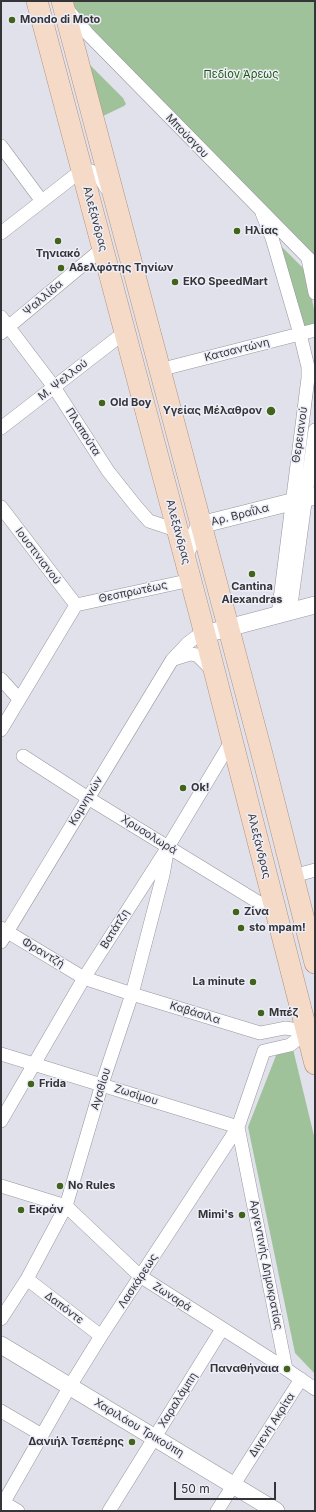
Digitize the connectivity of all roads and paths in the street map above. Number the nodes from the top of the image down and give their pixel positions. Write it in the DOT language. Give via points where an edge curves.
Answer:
graph roads {
  1 [pos="38,1"];
  2 [pos="62,2"];
  3 [pos="1,146"];
  4 [pos="82,170"];
  5 [pos="41,200"];
  6 [pos="117,212"];
  7 [pos="262,213"];
  8 [pos="1,233"];
  9 [pos="103,248"];
  10 [pos="312,262"];
  11 [pos="315,293"];
  12 [pos="3,325"];
  13 [pos="315,330"];
  14 [pos="125,332"];
  15 [pos="300,334"];
  16 [pos="159,370"];
  17 [pos="54,387"];
  18 [pos="1,428"];
  19 [pos="315,430"];
  20 [pos="304,499"];
  21 [pos="1,507"];
  22 [pos="200,525"];
  23 [pos="178,531"];
  24 [pos="184,556"];
  25 [pos="191,580"];
  26 [pos="76,605"];
  27 [pos="315,605"];
  28 [pos="284,613"];
  29 [pos="228,628"];
  30 [pos="205,634"];
  31 [pos="172,660"];
  32 [pos="215,673"];
  33 [pos="1,680"];
  34 [pos="19,700"];
  35 [pos="1,730"];
  36 [pos="232,740"];
  37 [pos="23,756"];
  38 [pos="88,798"];
  39 [pos="168,847"];
  40 [pos="315,870"];
  41 [pos="293,876"];
  42 [pos="276,913"];
  43 [pos="3,934"];
  44 [pos="315,963"];
  45 [pos="84,978"];
  46 [pos="132,994"];
  47 [pos="311,1032"];
  48 [pos="260,1033"];
  49 [pos="264,1051"];
  50 [pos="1,1054"];
  51 [pos="315,1064"];
  52 [pos="34,1065"];
  53 [pos="102,1084"];
  54 [pos="1,1121"];
  55 [pos="238,1127"];
  56 [pos="1,1186"];
  57 [pos="66,1206"];
  58 [pos="140,1276"];
  59 [pos="27,1279"];
  60 [pos="1,1319"];
  61 [pos="222,1329"];
  62 [pos="101,1336"];
  63 [pos="2,1346"];
  64 [pos="286,1369"];
  65 [pos="301,1379"];
  66 [pos="70,1386"];
  67 [pos="315,1389"];
  68 [pos="1,1411"];
  69 [pos="42,1435"];
  70 [pos="155,1438"];
  71 [pos="234,1485"];
  72 [pos="2,1503"];
  73 [pos="18,1511"];
  74 [pos="109,1511"];
  75 [pos="217,1511"];
  76 [pos="276,1511"];
  1 -- 4 [label="main road, Αλεξάνδρας"];
  2 -- 6 [label="main road"];
  2 -- 7 [label="street, Μπούσγου" via="93,38"];
  3 -- 5 [label="street"];
  4 -- 5 [label="street"];
  4 -- 6 [label="street" via="99,176"];
  4 -- 9 [label="main road, Αλεξάνδρας"];
  5 -- 8 [label="street"];
  6 -- 16 [label="main road"];
  7 -- 10 [label="street, Μπούσγου"];
  7 -- 15 [label="street, Θερειανού" via="272,238"];
  9 -- 12 [label="street, Ψαλλίδα"];
  9 -- 14 [label="main road, Αλεξάνδρας"];
  10 -- 11 [label="street"];
  12 -- 17 [label="street, Πλαπούτα"];
  13 -- 15 [label="street, Κατσαντώνη"];
  14 -- 17 [label="street, Μ. Ψελλού"];
  14 -- 23 [label="main road, Αλεξάνδρας"];
  15 -- 16 [label="street, Κατσαντώνη"];
  15 -- 20 [label="street, Θερειανού" via="308,378"];
  16 -- 22 [label="main road"];
  17 -- 18 [label="street, Μ. Ψελλού"];
  17 -- 23 [label="street, Πλαπούτα" via="108,471 135,505 149,521"];
  19 -- 20 [label="street, Θερειανού"];
  20 -- 22 [label="street, Αρ. Βραΐλα"];
  20 -- 28 [label="street, Θερειανού"];
  21 -- 26 [label="street, Ιουστινιανού"];
  22 -- 24 [label="street, Αρ. Βραΐλα"];
  22 -- 29 [label="main road"];
  23 -- 24 [label="main road, Αλεξάνδρας"];
  24 -- 25 [label="main road, Αλεξάνδρας"];
  25 -- 26 [label="street, Θεσπρωτέως"];
  25 -- 30 [label="main road, Αλεξάνδρας"];
  26 -- 34 [label="street"];
  27 -- 28 [label="street, Κομνηνών"];
  28 -- 29 [label="street, Κομνηνών"];
  29 -- 30 [label="street, Κομνηνών"];
  29 -- 41 [label="main road"];
  30 -- 31 [label="street, Κομνηνών" via="188,643"];
  30 -- 32 [label="main road, Αλεξάνδρας"];
  31 -- 32 [label="street" via="190,654 197,655"];
  31 -- 38 [label="street, Κομνηνών"];
  32 -- 36 [label="main road, Αλεξάνδρας"];
  33 -- 34 [label="street"];
  34 -- 35 [label="street"];
  36 -- 39 [label="street, Βατάτζη"];
  36 -- 42 [label="main road, Αλεξάνδρας"];
  37 -- 38 [label="street, Χρυσολωρά"];
  38 -- 39 [label="street, Χρυσολωρά"];
  38 -- 43 [label="street, Κομνηνών"];
  39 -- 42 [label="street, Χρυσολωρά"];
  39 -- 45 [label="street, Βατάτζη"];
  39 -- 46 [label="street, Αγαθίου"];
  40 -- 41 [label="street"];
  41 -- 44 [label="main road"];
  42 -- 47 [label="main road, Αλεξάνδρας"];
  43 -- 45 [label="street, Φραντζή"];
  45 -- 46 [label="street, Καβάσιλα"];
  45 -- 52 [label="street, Βατάτζη"];
  46 -- 48 [label="street, Καβάσιλα"];
  46 -- 53 [label="street, Αγαθίου"];
  47 -- 48 [label="street, Καβάσιλα" via="285,1028"];
  47 -- 49 [label="street" via="290,1045"];
  47 -- 51 [label="main road, Αλεξάνδρας"];
  48 -- 49 [label="street"];
  49 -- 55 [label="street, Λασκάρεως"];
  50 -- 52 [label="street, Ζωσίμου"];
  52 -- 53 [label="street, Ζωσίμου"];
  52 -- 54 [label="street, Βατάτζη"];
  53 -- 55 [label="street, Ζωσίμου"];
  53 -- 57 [label="street, Αγαθίου"];
  55 -- 58 [label="street, Λασκάρεως"];
  55 -- 64 [label="street, Αργεντινής Δημοκρατίας"];
  56 -- 57 [label="street, Ζωναρά"];
  57 -- 58 [label="street, Ζωναρά"];
  57 -- 59 [label="street, Αγαθίου"];
  58 -- 61 [label="street, Ζωναρά"];
  58 -- 62 [label="street, Λασκάρεως"];
  59 -- 60 [label="street, Αγαθίου"];
  59 -- 62 [label="street, Δαπόντε"];
  61 -- 64 [label="street, Ζωναρά"];
  61 -- 70 [label="street, Χαραλάμπη"];
  62 -- 66 [label="street, Λασκάρεως"];
  63 -- 66 [label="street, Χαριλάου Τρικούπη"];
  64 -- 65 [label="street"];
  65 -- 67 [label="street"];
  65 -- 71 [label="street, Διγενή Ακρίτα"];
  66 -- 69 [label="street, Λασκάρεως"];
  66 -- 70 [label="street, Χαριλάου Τρικούπη"];
  68 -- 69 [label="street"];
  69 -- 72 [label="street, Λασκάρεως"];
  70 -- 71 [label="street, Χαριλάου Τρικούπη"];
  70 -- 74 [label="street, Χαραλάμπη"];
  71 -- 75 [label="street, Διγενή Ακρίτα"];
  71 -- 76 [label="street, Χαριλάου Τρικούπη"];
  72 -- 73 [label="street"];
}
